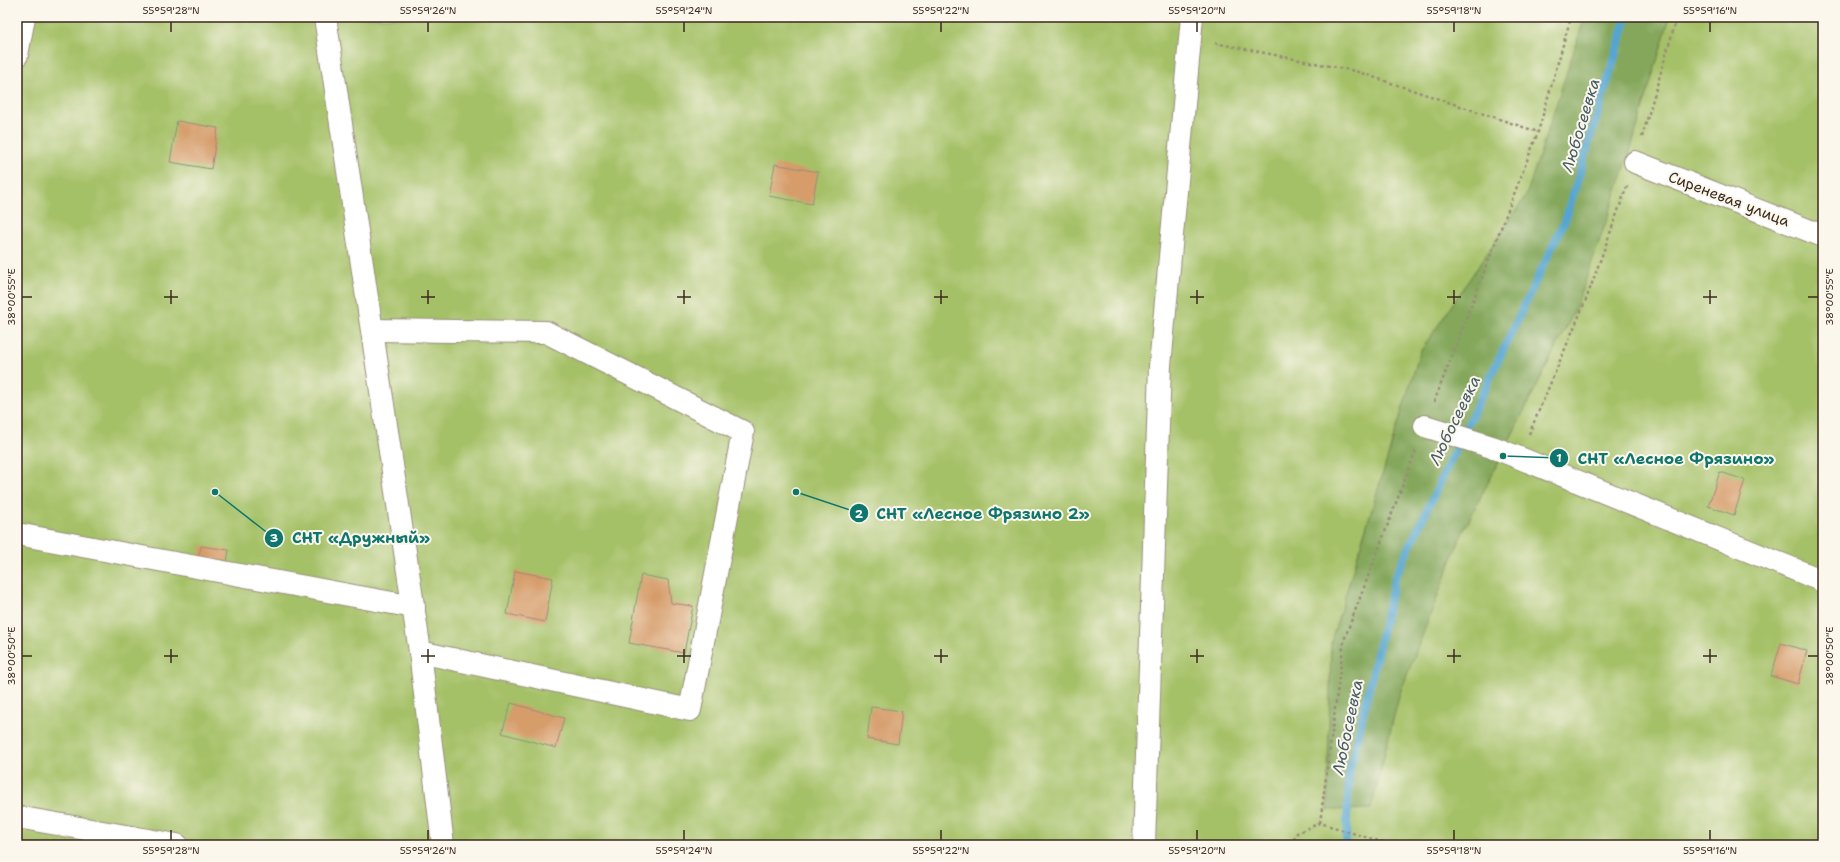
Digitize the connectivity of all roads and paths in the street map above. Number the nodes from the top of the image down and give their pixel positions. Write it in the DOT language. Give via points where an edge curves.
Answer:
graph roads {
  1 [pos="24,17"];
  2 [pos="325,17"];
  3 [pos="1678,17"];
  4 [pos="1191,27"];
  5 [pos="17,55"];
  6 [pos="1538,132"];
  7 [pos="1635,162"];
  8 [pos="1823,236"];
  9 [pos="372,330"];
  10 [pos="1425,426"];
  11 [pos="1519,458"];
  12 [pos="17,534"];
  13 [pos="1823,581"];
  14 [pos="414,607"];
  15 [pos="420,652"];
  16 [pos="17,817"];
  17 [pos="1385,843"];
  18 [pos="177,845"];
  19 [pos="443,845"];
  20 [pos="1144,845"];
  21 [pos="1291,845"];
  1 -- 5 [label="street"];
  2 -- 9 [label="street"];
  3 -- 7 [label="path"];
  4 -- 6 [label="path" via="1355,71"];
  4 -- 20 [label="street" via="1160,366"];
  7 -- 8 [label="street, Сиреневая улица"];
  7 -- 11 [label="path" via="1587,297"];
  9 -- 14 [label="street"];
  9 -- 15 [label="street" via="546,332 743,432 690,710"];
  10 -- 11 [label="street"];
  11 -- 13 [label="street"];
  12 -- 14 [label="street"];
  14 -- 15 [label="street"];
  15 -- 19 [label="street"];
  16 -- 18 [label="street"];
  17 -- 21 [label="path" via="1320,823 1297,833"];
}
